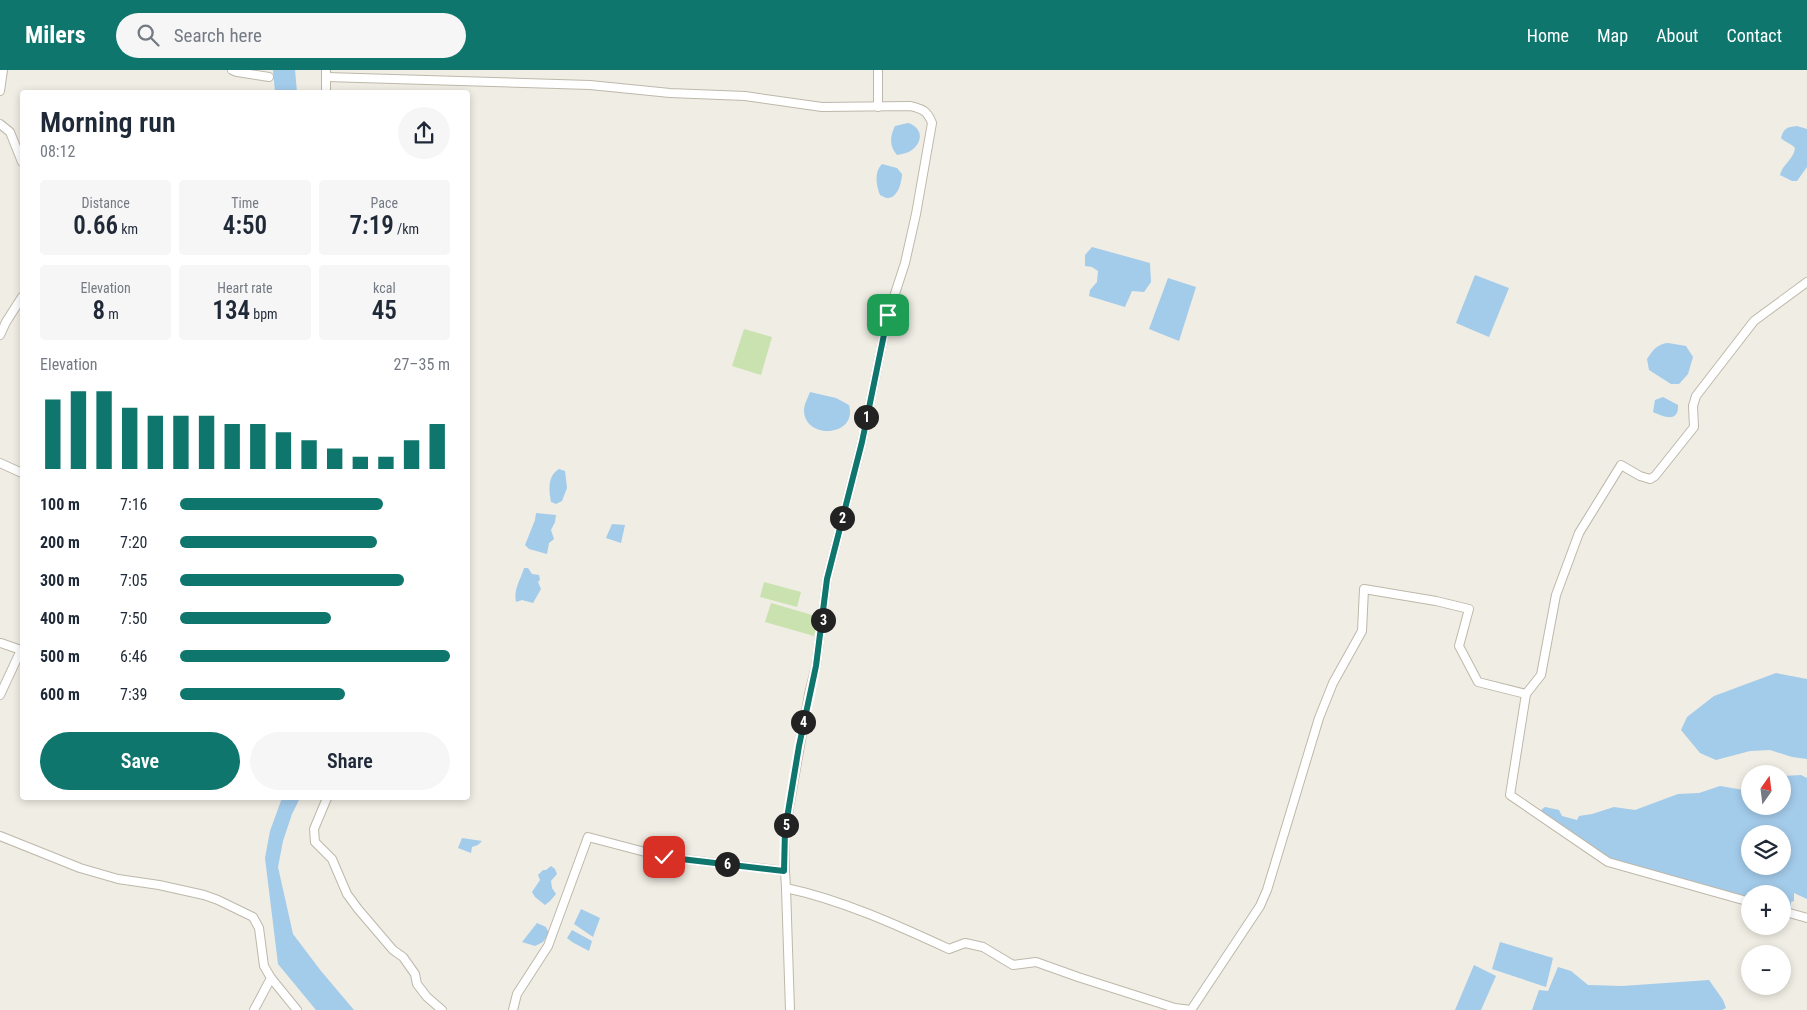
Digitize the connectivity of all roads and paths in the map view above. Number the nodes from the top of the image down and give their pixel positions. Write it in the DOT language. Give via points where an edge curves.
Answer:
graph roads {
  1 [pos="3,70"];
  2 [pos="232,70"];
  3 [pos="878,70"];
  4 [pos="326,74"];
  5 [pos="269,77"];
  6 [pos="326,90"];
  7 [pos="0,91"];
  8 [pos="878,107"];
  9 [pos="0,124"];
  10 [pos="20,157"];
  11 [pos="1807,282"];
  12 [pos="20,300"];
  13 [pos="0,335"];
  14 [pos="0,463"];
  15 [pos="20,471"];
  16 [pos="1,643"];
  17 [pos="20,650"];
  18 [pos="20,652"];
  19 [pos="1526,694"];
  20 [pos="0,695"];
  21 [pos="327,800"];
  22 [pos="0,836"];
  23 [pos="784,871"];
  24 [pos="786,888"];
  25 [pos="1741,899"];
  26 [pos="1791,914"];
  27 [pos="1807,918"];
  28 [pos="271,978"];
  29 [pos="254,1010"];
  30 [pos="297,1010"];
  31 [pos="442,1010"];
  32 [pos="513,1010"];
  33 [pos="790,1010"];
  1 -- 7 [label="street"];
  2 -- 5 [label="street"];
  3 -- 8 [label="street"];
  4 -- 6 [label="street"];
  4 -- 8 [label="street" via="590,86 745,96 822,107"];
  8 -- 23 [label="street" via="921,109 929,115 932,123 905,263 888,315 862,442 827,579 817,658 785,830"];
  9 -- 10 [label="street" via="10,132"];
  11 -- 19 [label="street" via="1754,321 1696,396 1694,427 1655,476 1650,479 1640,476 1621,465 1608,483 1579,533 1562,574 1541,675"];
  12 -- 13 [label="street"];
  14 -- 15 [label="street"];
  16 -- 17 [label="street"];
  18 -- 20 [label="street"];
  19 -- 24 [label="street" via="1478,682 1459,646 1469,609 1364,588 1362,631 1333,682 1319,718 1267,890 1260,906 1191,1010 1175,1008 1036,962 1013,965 983,947 965,943 949,949 814,894"];
  19 -- 25 [label="street" via="1510,795 1608,862"];
  21 -- 31 [label="street" via="314,829 315,842 332,859 347,894 358,909 393,950 403,957 415,974 417,984"];
  22 -- 28 [label="street" via="80,868 118,879 204,895 244,913 253,918 259,928 264,966"];
  23 -- 24 [label="street"];
  23 -- 32 [label="street" via="664,857 588,837 548,946 517,994"];
  24 -- 33 [label="street"];
  26 -- 27 [label="street"];
  28 -- 29 [label="street"];
  28 -- 30 [label="street"];
}
